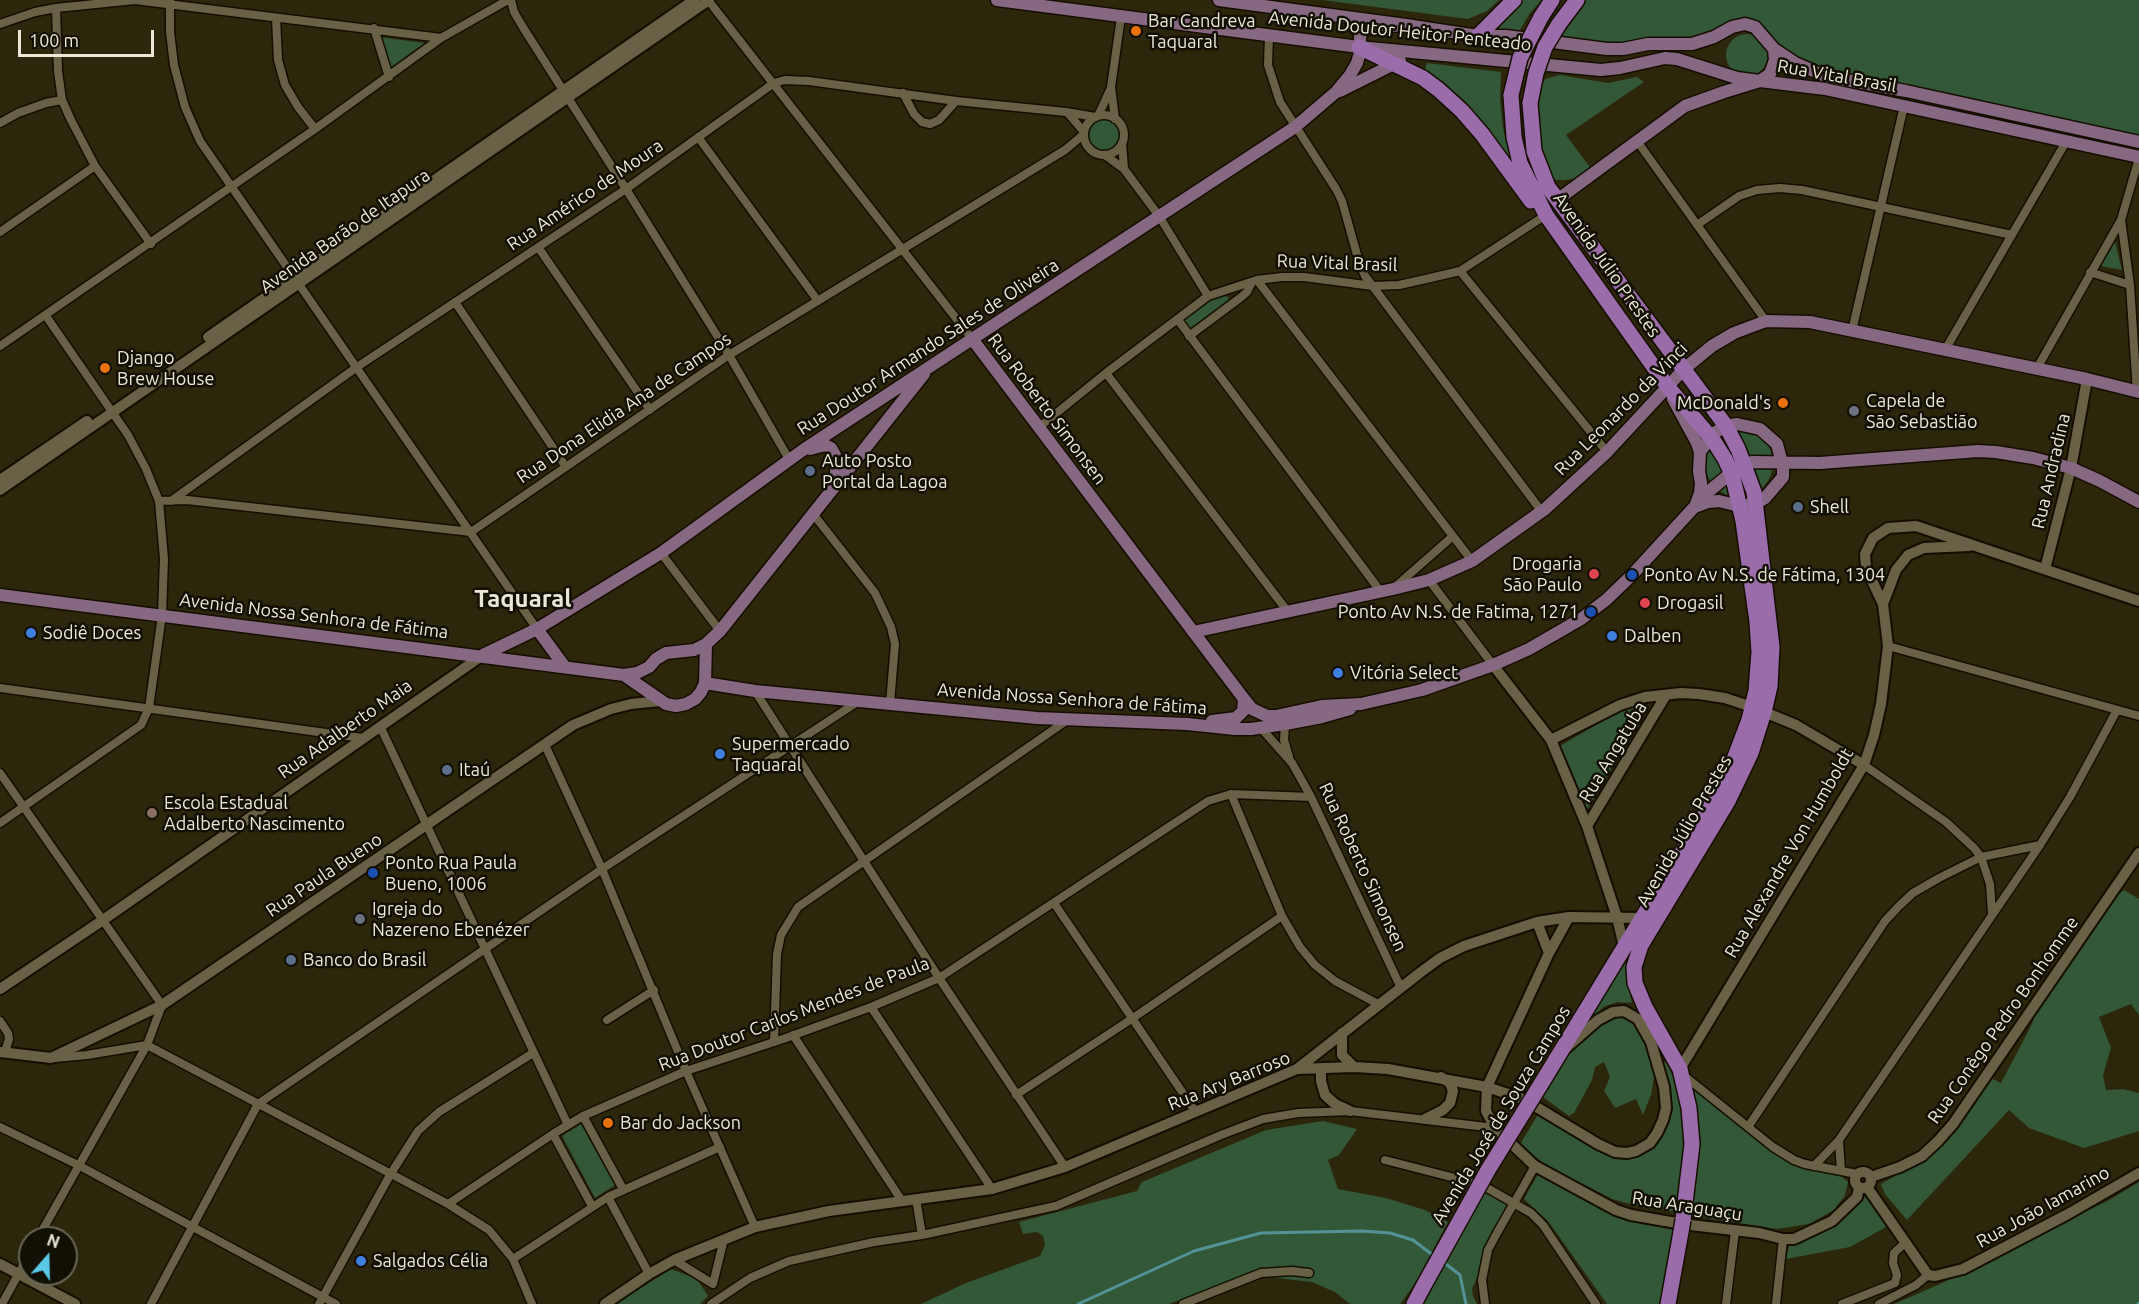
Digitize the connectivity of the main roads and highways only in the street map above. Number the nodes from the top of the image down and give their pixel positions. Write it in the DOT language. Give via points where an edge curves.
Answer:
graph roads {
  1 [pos="694,0"];
  2 [pos="709,0"];
  3 [pos="997,0"];
  4 [pos="1219,0"];
  5 [pos="1514,0"];
  6 [pos="1552,0"];
  7 [pos="1577,0"];
  8 [pos="1406,25"];
  9 [pos="1478,36"];
  10 [pos="1359,47"];
  11 [pos="1774,49"];
  12 [pos="1422,54"];
  13 [pos="1395,63"];
  14 [pos="1760,81"];
  15 [pos="1336,92"];
  16 [pos="566,93"];
  17 [pos="2139,142"];
  18 [pos="2139,157"];
  19 [pos="1557,200"];
  20 [pos="1546,215"];
  21 [pos="973,340"];
  22 [pos="932,365"];
  23 [pos="1684,369"];
  24 [pos="2087,379"];
  25 [pos="1668,387"];
  26 [pos="2138,392"];
  27 [pos="111,409"];
  28 [pos="1726,426"];
  29 [pos="1710,436"];
  30 [pos="1777,444"];
  31 [pos="803,450"];
  32 [pos="1700,452"];
  33 [pos="1782,462"];
  34 [pos="1820,463"];
  35 [pos="1738,468"];
  36 [pos="2071,468"];
  37 [pos="1784,477"];
  38 [pos="0,480"];
  39 [pos="837,484"];
  40 [pos="0,490"];
  41 [pos="2139,502"];
  42 [pos="1755,504"];
  43 [pos="1739,506"];
  44 [pos="1695,507"];
  45 [pos="1981,547"];
  46 [pos="2045,569"];
  47 [pos="0,595"];
  48 [pos="2139,601"];
  49 [pos="1882,604"];
  50 [pos="537,629"];
  51 [pos="1192,632"];
  52 [pos="706,644"];
  53 [pos="483,655"];
  54 [pos="1493,665"];
  55 [pos="565,667"];
  56 [pos="624,675"];
  57 [pos="705,682"];
  58 [pos="1666,695"];
  59 [pos="1244,699"];
  60 [pos="660,701"];
  61 [pos="1361,704"];
  62 [pos="1758,709"];
  63 [pos="1187,723"];
  64 [pos="1261,728"];
  65 [pos="1551,741"];
  66 [pos="1864,765"];
  67 [pos="1587,826"];
  68 [pos="2139,853"];
  69 [pos="1569,917"];
  70 [pos="1617,917"];
  71 [pos="1642,918"];
  72 [pos="1537,922"];
  73 [pos="1624,947"];
  74 [pos="1549,953"];
  75 [pos="0,989"];
  76 [pos="1645,1007"];
  77 [pos="1342,1034"];
  78 [pos="1649,1037"];
  79 [pos="1560,1053"];
  80 [pos="2,1055"];
  81 [pos="1354,1067"];
  82 [pos="1679,1068"];
  83 [pos="1297,1069"];
  84 [pos="1321,1069"];
  85 [pos="1441,1077"];
  86 [pos="1487,1087"];
  87 [pos="1350,1111"];
  88 [pos="1425,1119"];
  89 [pos="2139,1173"];
  90 [pos="1857,1174"];
  91 [pos="1866,1184"];
  92 [pos="0,1264"];
  93 [pos="75,1304"];
  94 [pos="605,1304"];
  95 [pos="1414,1304"];
  96 [pos="1668,1304"];
  1 -- 16 [label="main road, Avenida Barão de Itapura"];
  2 -- 16 [label="main road, Avenida Barão de Itapura"];
  3 -- 10 [label="main road, Avenida Doutor Heitor Penteado"];
  4 -- 8 [label="main road, Avenida Doutor Heitor Penteado"];
  5 -- 9 [label="highway"];
  6 -- 20 [label="highway, Avenida Júlio Prestes, bridge" via="1520,58 1511,95 1520,163"];
  7 -- 19 [label="highway, Avenida Júlio Prestes, bridge" via="1545,47 1530,103 1534,151"];
  8 -- 9 [label="main road, Avenida Doutor Heitor Penteado"];
  8 -- 10 [label="main road" via="1371,27 1363,31"];
  9 -- 11 [label="main road, Avenida Doutor Heitor Penteado" via="1623,49 1648,44 1692,44 1745,24 1755,27"];
  10 -- 12 [label="main road, Avenida Doutor Heitor Penteado"];
  10 -- 13 [label="highway"];
  10 -- 15 [label="main road" via="1357,63"];
  11 -- 14 [label="main road" via="1773,68"];
  11 -- 17 [label="main road, Rua Vital Brasil" via="1825,76"];
  12 -- 13 [label="main road"];
  12 -- 14 [label="main road, Avenida Doutor Heitor Penteado" via="1601,70 1677,59"];
  13 -- 15 [label="main road"];
  13 -- 20 [label="highway" via="1423,78 1462,111 1534,205"];
  14 -- 18 [label="main road, Rua Vital Brasil" via="1825,89"];
  14 -- 19 [label="main road, Rua Vital Brasil" via="1685,106"];
  15 -- 21 [label="main road, Rua Doutor Armando Sales de Oliveira" via="1295,128"];
  16 -- 27 [label="main road, Avenida Barão de Itapura"];
  19 -- 23 [label="highway, Avenida Júlio Prestes"];
  20 -- 25 [label="highway, Avenida Júlio Prestes"];
  21 -- 22 [label="main road, Rua Doutor Armando Sales de Oliveira"];
  21 -- 51 [label="main road, Rua Roberto Simonsen"];
  22 -- 31 [label="main road, Rua Doutor Armando Sales de Oliveira"];
  22 -- 39 [label="main road"];
  23 -- 24 [label="main road, Rua Leonardo da Vinci" via="1734,333 1766,321 1810,322"];
  23 -- 25 [label="main road, Rua Leonardo da Vinci"];
  23 -- 28 [label="highway, Avenida Júlio Prestes"];
  24 -- 26 [label="main road, Rua Leonardo da Vinci"];
  24 -- 36 [label="main road, Rua Andradina"];
  25 -- 29 [label="highway, Avenida Júlio Prestes"];
  25 -- 32 [label="main road"];
  25 -- 51 [label="main road, Rua Leonardo da Vinci" via="1607,452 1542,512 1472,561 1429,580"];
  27 -- 38 [label="main road, Avenida Barão de Itapura"];
  27 -- 40 [label="main road, Avenida Barão de Itapura"];
  28 -- 29 [label="main road"];
  28 -- 30 [label="main road" via="1754,426"];
  28 -- 35 [label="highway, Avenida Júlio Prestes"];
  29 -- 32 [label="main road"];
  29 -- 35 [label="highway, Avenida Júlio Prestes" via="1725,459"];
  30 -- 33 [label="main road"];
  30 -- 34 [label="main road" via="1790,454"];
  31 -- 39 [label="main road" via="825,445 831,448"];
  31 -- 50 [label="main road, Rua Doutor Armando Sales de Oliveira" via="661,553"];
  32 -- 44 [label="main road" via="1701,483"];
  33 -- 34 [label="main road"];
  33 -- 35 [label="main road" via="1762,461"];
  33 -- 37 [label="main road"];
  34 -- 36 [label="main road" via="1978,451 2015,454"];
  34 -- 37 [label="main road"];
  35 -- 42 [label="highway, Avenida Júlio Prestes" via="1752,485"];
  35 -- 43 [label="highway, Avenida Júlio Prestes"];
  35 -- 44 [label="main road, Avenida Nossa Senhora de Fátima"];
  36 -- 41 [label="main road"];
  36 -- 46 [label="main road, Rua Andradina"];
  37 -- 42 [label="main road"];
  39 -- 52 [label="main road"];
  42 -- 43 [label="main road"];
  42 -- 62 [label="highway, Avenida Júlio Prestes" via="1772,647 1770,686"];
  43 -- 44 [label="main road" via="1719,501"];
  43 -- 62 [label="highway, Avenida Júlio Prestes" via="1758,642"];
  44 -- 54 [label="main road, Avenida Nossa Senhora de Fátima" via="1632,575 1591,612 1529,649"];
  45 -- 46 [label="main road, Rua Alexandre Von Humboldt"];
  45 -- 49 [label="main road, Rua Alexandre Von Humboldt" via="1945,546 1908,555 1896,570"];
  45 -- 49 [label="main road, Rua Alexandre Von Humboldt" via="1916,526 1888,528 1873,538 1865,554 1867,574"];
  46 -- 48 [label="main road, Rua Alexandre Von Humboldt"];
  47 -- 53 [label="main road, Avenida Nossa Senhora de Fátima"];
  49 -- 66 [label="main road, Rua Alexandre Von Humboldt" via="1888,646 1881,704"];
  50 -- 53 [label="main road, Rua Adalberto Maia"];
  50 -- 55 [label="main road"];
  51 -- 59 [label="main road, Rua Roberto Simonsen"];
  52 -- 56 [label="main road" via="694,650 666,653 649,668"];
  52 -- 57 [label="main road"];
  53 -- 55 [label="main road, Avenida Nossa Senhora de Fátima"];
  53 -- 75 [label="main road, Rua Adalberto Maia"];
  54 -- 61 [label="main road, Avenida Nossa Senhora de Fátima" via="1422,690"];
  54 -- 65 [label="main road"];
  55 -- 56 [label="main road, Avenida Nossa Senhora de Fátima"];
  56 -- 60 [label="main road"];
  57 -- 60 [label="main road" via="695,699 686,704 676,706"];
  57 -- 63 [label="main road, Avenida Nossa Senhora de Fátima" via="755,691 1066,721"];
  58 -- 62 [label="main road" via="1713,695"];
  58 -- 65 [label="main road" via="1620,705"];
  58 -- 67 [label="main road, Rua Angatuba"];
  59 -- 61 [label="main road, Avenida Nossa Senhora de Fátima" via="1259,714 1270,717 1322,706"];
  59 -- 63 [label="main road" via="1243,711 1236,718"];
  59 -- 64 [label="main road"];
  60 -- 80 [label="main road, Rua Paula Bueno" via="631,704 573,725 162,1005 51,1058"];
  61 -- 64 [label="main road, Avenida Nossa Senhora de Fátima" via="1330,715"];
  62 -- 66 [label="main road" via="1813,734"];
  62 -- 71 [label="highway, Avenida Júlio Prestes" via="1717,795"];
  62 -- 76 [label="highway, Avenida Júlio Prestes" via="1751,753 1728,801 1641,945 1635,962 1635,982"];
  63 -- 64 [label="main road, Avenida Nossa Senhora de Fátima"];
  65 -- 67 [label="main road"];
  66 -- 82 [label="main road, Rua Alexandre Von Humboldt"];
  67 -- 70 [label="main road"];
  68 -- 91 [label="main road, Rua Conêgo Pedro Bonhomme" via="1953,1124 1922,1156"];
  69 -- 70 [label="main road"];
  69 -- 72 [label="main road"];
  69 -- 74 [label="main road, Rua Araguaçu"];
  70 -- 71 [label="main road"];
  70 -- 73 [label="main road"];
  71 -- 73 [label="highway, Avenida Júlio Prestes"];
  72 -- 74 [label="main road"];
  72 -- 77 [label="main road" via="1464,945 1440,958"];
  73 -- 79 [label="highway, Avenida José de Souza Campos"];
  74 -- 86 [label="main road, Rua Araguaçu"];
  76 -- 78 [label="highway"];
  76 -- 82 [label="highway"];
  77 -- 81 [label="main road" via="1342,1054"];
  77 -- 83 [label="main road"];
  78 -- 79 [label="main road, Rua Ary Barroso" via="1633,1015 1619,1011 1598,1020"];
  78 -- 82 [label="highway"];
  78 -- 86 [label="main road, Rua Ary Barroso" via="1665,1087 1666,1107 1654,1138 1627,1153 1598,1144 1523,1099"];
  79 -- 95 [label="highway, Avenida José de Souza Campos, bridge" via="1488,1170"];
  81 -- 84 [label="main road, Rua Ary Barroso"];
  81 -- 85 [label="main road, Rua Ary Barroso"];
  82 -- 96 [label="highway" via="1692,1123 1692,1143"];
  83 -- 84 [label="main road, Rua Ary Barroso"];
  83 -- 94 [label="main road, Rua Ary Barroso" via="1065,1167 992,1189 755,1227 674,1260"];
  84 -- 87 [label="main road" via="1325,1095"];
  85 -- 86 [label="main road, Rua Ary Barroso"];
  85 -- 88 [label="main road" via="1453,1091 1450,1103"];
  86 -- 91 [label="main road, Rua Araguaçu" via="1486,1111 1495,1128 1535,1166 1616,1210 1650,1220 1794,1239 1832,1221"];
  89 -- 91 [label="main road, Rua João Iamarino" via="1963,1269 1941,1276 1928,1275"];
  90 -- 91 [label="main road" via="1854,1182"];
  92 -- 93 [label="main road"];
}
